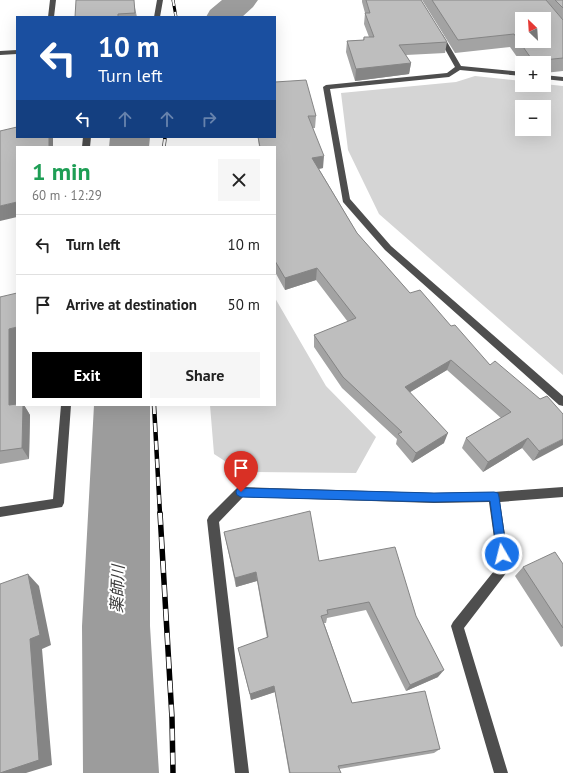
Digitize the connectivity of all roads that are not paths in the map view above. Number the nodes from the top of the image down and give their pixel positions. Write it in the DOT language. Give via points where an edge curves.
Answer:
graph roads {
  1 [pos="53,0"];
  2 [pos="160,0"];
  3 [pos="51,16"];
  4 [pos="157,16"];
  5 [pos="436,30"];
  6 [pos="16,52"];
  7 [pos="0,53"];
  8 [pos="459,68"];
  9 [pos="515,73"];
  10 [pos="551,78"];
  11 [pos="563,79"];
  12 [pos="563,402"];
  13 [pos="66,406"];
  14 [pos="563,492"];
  15 [pos="494,497"];
  16 [pos="0,512"];
  17 [pos="242,773"];
  18 [pos="501,773"];
  1 -- 3 [label="street"];
  2 -- 4 [label="street"];
  5 -- 8 [label="street"];
  6 -- 7 [label="street"];
  8 -- 9 [label="street"];
  8 -- 12 [label="street" via="449,75 326,87 346,200 388,248"];
  10 -- 11 [label="street"];
  13 -- 16 [label="street" via="58,503"];
  14 -- 15 [label="street"];
  15 -- 17 [label="street" via="434,498 241,492 213,520"];
  15 -- 18 [label="street" via="504,568 457,626"];
}
